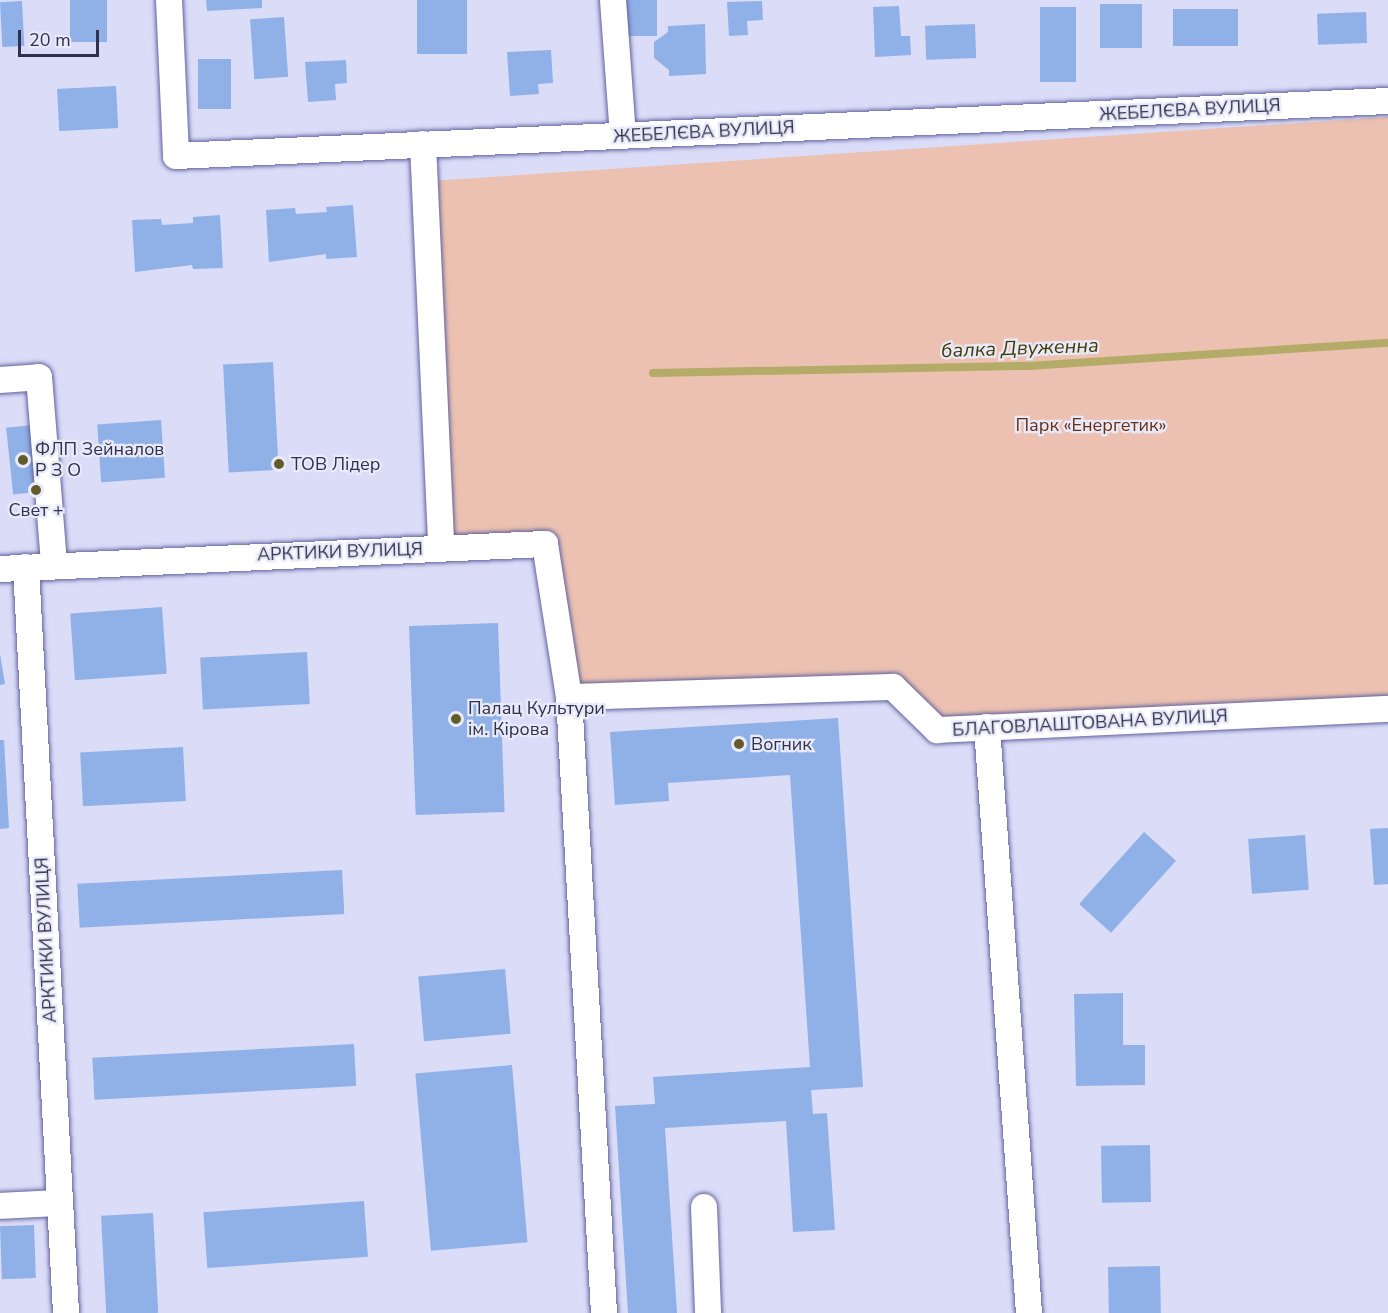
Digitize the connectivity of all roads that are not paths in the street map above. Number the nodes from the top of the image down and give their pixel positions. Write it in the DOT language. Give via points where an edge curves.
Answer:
graph roads {
  1 [pos="169,0"];
  2 [pos="613,0"];
  3 [pos="1388,101"];
  4 [pos="623,135"];
  5 [pos="423,144"];
  6 [pos="0,380"];
  7 [pos="441,548"];
  8 [pos="54,565"];
  9 [pos="26,567"];
  10 [pos="0,569"];
  11 [pos="569,697"];
  12 [pos="1388,709"];
  13 [pos="987,728"];
  14 [pos="60,1203"];
  15 [pos="0,1206"];
  16 [pos="704,1207"];
  17 [pos="66,1313"];
  18 [pos="603,1313"];
  19 [pos="708,1313"];
  20 [pos="1029,1313"];
  1 -- 5 [label="street, ЖЕБЕЛЄВА ВУЛИЦЯ" via="176,156"];
  2 -- 4 [label="street"];
  3 -- 4 [label="street, ЖЕБЕЛЄВА ВУЛИЦЯ"];
  4 -- 5 [label="street, ЖЕБЕЛЄВА ВУЛИЦЯ"];
  5 -- 7 [label="street"];
  6 -- 8 [label="street" via="39,378"];
  7 -- 8 [label="street, АРКТИКИ ВУЛИЦЯ"];
  7 -- 11 [label="street, АРКТИКИ ВУЛИЦЯ" via="545,544"];
  8 -- 9 [label="street, АРКТИКИ ВУЛИЦЯ"];
  9 -- 10 [label="street, АРКТИКИ ВУЛИЦЯ"];
  9 -- 14 [label="street, АРКТИКИ ВУЛИЦЯ"];
  11 -- 13 [label="street, БЛАГОВЛАШТОВАНА ВУЛИЦЯ" via="893,687 937,730"];
  11 -- 18 [label="street"];
  12 -- 13 [label="street, БЛАГОВЛАШТОВАНА ВУЛИЦЯ"];
  13 -- 20 [label="street"];
  14 -- 15 [label="street"];
  14 -- 17 [label="street, АРКТИКИ ВУЛИЦЯ"];
  16 -- 19 [label="street"];
}
